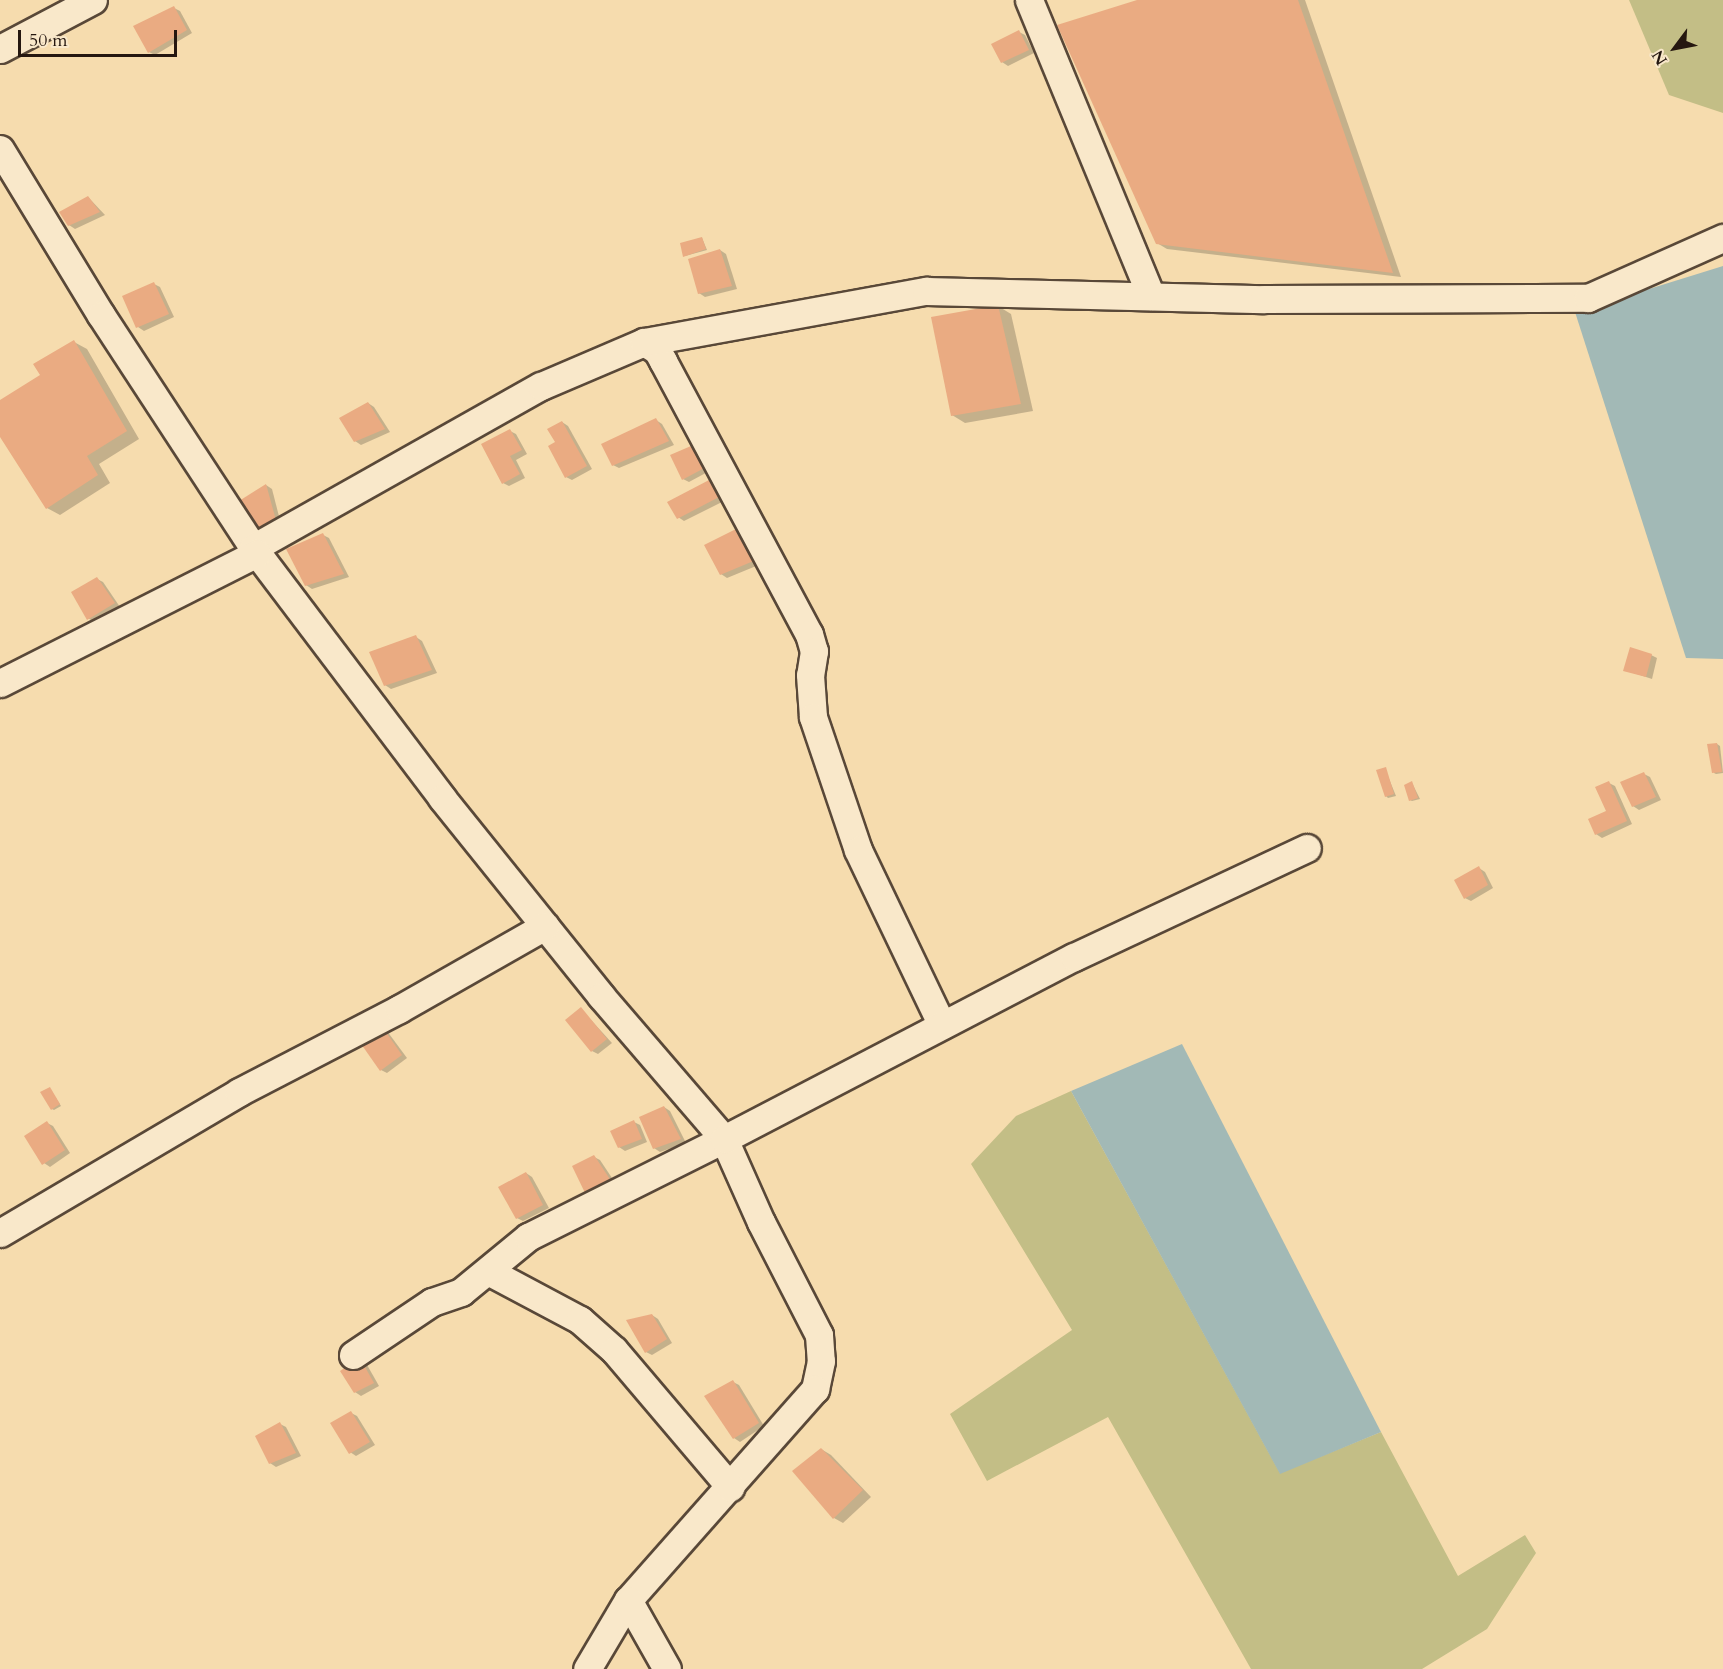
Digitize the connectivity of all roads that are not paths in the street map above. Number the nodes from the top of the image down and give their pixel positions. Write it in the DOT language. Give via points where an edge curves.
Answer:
graph roads {
  1 [pos="93,0"];
  2 [pos="1029,0"];
  3 [pos="0,49"];
  4 [pos="0,149"];
  5 [pos="1723,238"];
  6 [pos="1151,296"];
  7 [pos="644,342"];
  8 [pos="255,551"];
  9 [pos="0,683"];
  10 [pos="1307,848"];
  11 [pos="545,926"];
  12 [pos="942,1025"];
  13 [pos="724,1139"];
  14 [pos="0,1233"];
  15 [pos="488,1270"];
  16 [pos="353,1355"];
  17 [pos="730,1486"];
  18 [pos="628,1600"];
  19 [pos="586,1669"];
  20 [pos="667,1669"];
  1 -- 3 [label="street"];
  2 -- 6 [label="street"];
  4 -- 8 [label="street" via="100,315"];
  5 -- 6 [label="street" via="1588,298"];
  6 -- 7 [label="street" via="926,291"];
  7 -- 8 [label="street" via="541,386"];
  7 -- 12 [label="street" via="657,350 809,634 814,651 810,675 813,717 858,850"];
  8 -- 9 [label="street"];
  8 -- 11 [label="street" via="442,798"];
  10 -- 12 [label="street" via="1074,957"];
  11 -- 13 [label="street"];
  11 -- 14 [label="street" via="399,1009 239,1092"];
  12 -- 13 [label="street"];
  13 -- 15 [label="street" via="528,1237"];
  13 -- 17 [label="street" via="819,1335 821,1361 815,1389"];
  15 -- 16 [label="street" via="461,1292 432,1302"];
  15 -- 17 [label="street" via="580,1320 614,1350"];
  17 -- 18 [label="street"];
  18 -- 19 [label="street"];
  18 -- 20 [label="street"];
}
